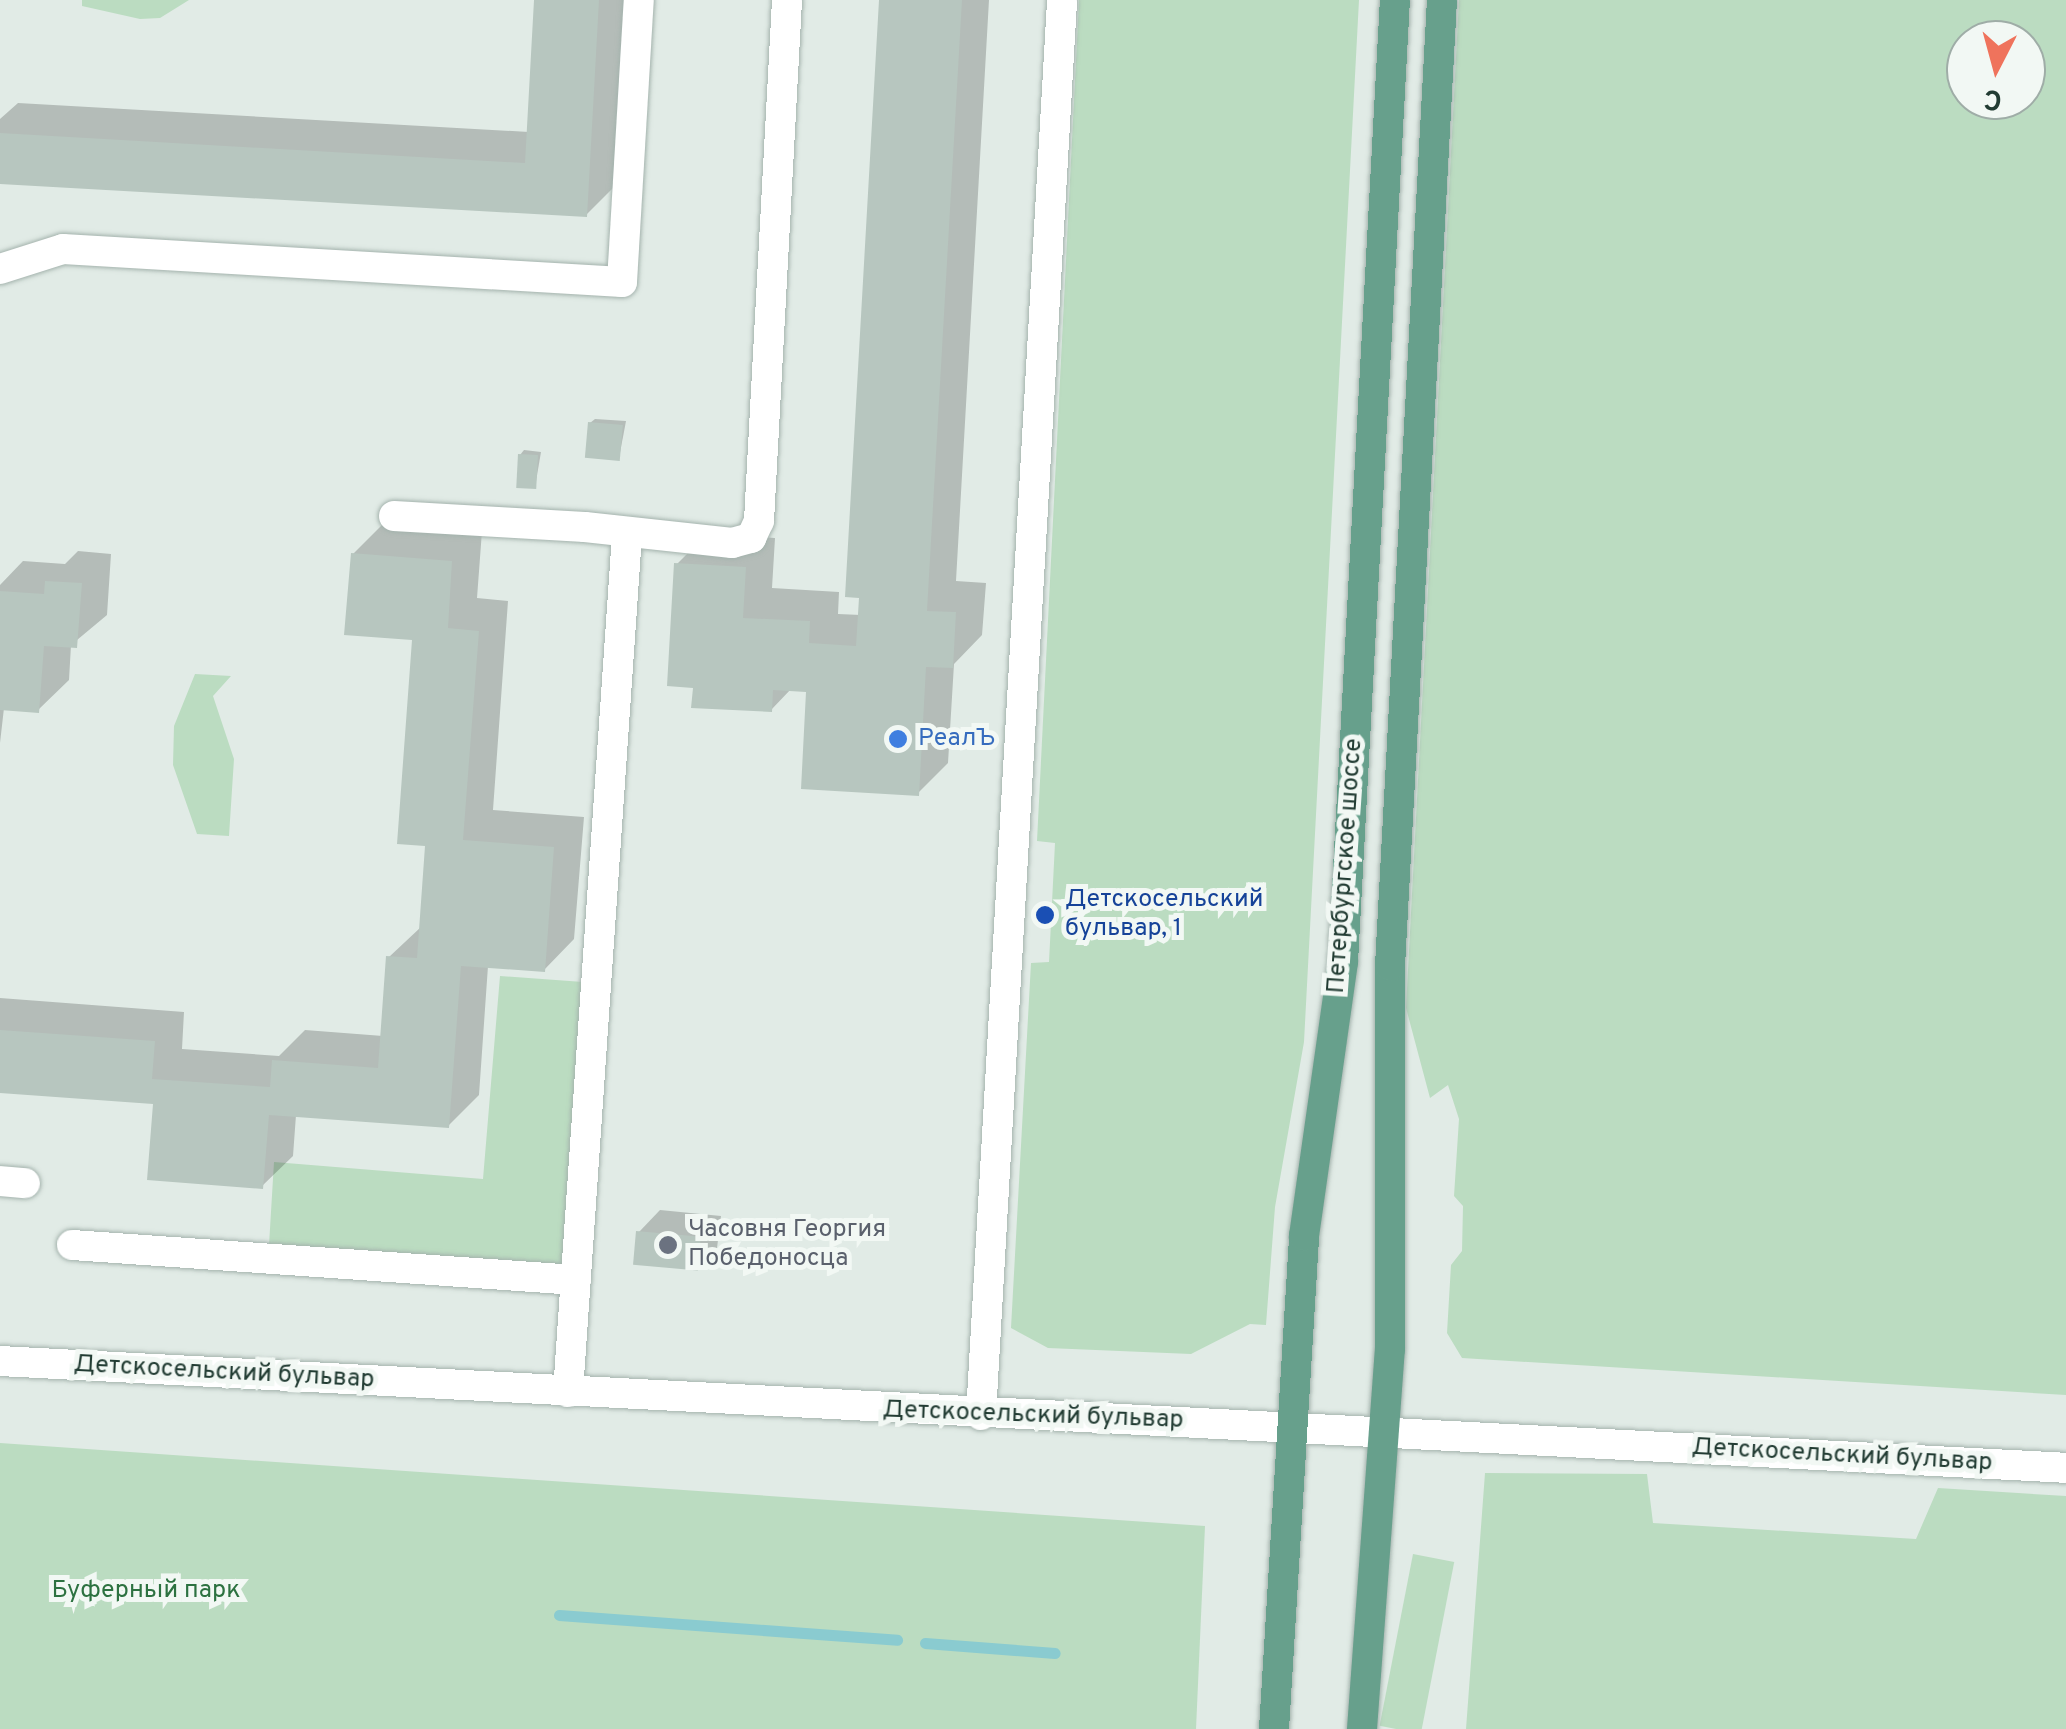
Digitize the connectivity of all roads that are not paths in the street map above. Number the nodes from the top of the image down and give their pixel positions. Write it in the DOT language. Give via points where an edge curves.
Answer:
graph roads {
  1 [pos="638,0"];
  2 [pos="787,0"];
  3 [pos="1062,0"];
  4 [pos="1395,0"];
  5 [pos="1442,0"];
  6 [pos="0,269"];
  7 [pos="394,516"];
  8 [pos="627,536"];
  9 [pos="72,1245"];
  10 [pos="576,1280"];
  11 [pos="0,1361"];
  12 [pos="568,1392"];
  13 [pos="981,1415"];
  14 [pos="1293,1429"];
  15 [pos="1384,1431"];
  16 [pos="2066,1468"];
  17 [pos="1274,1729"];
  18 [pos="1362,1729"];
  1 -- 6 [label="street" via="622,282 64,249"];
  2 -- 8 [label="street" via="759,521 751,538 732,543"];
  3 -- 13 [label="street"];
  4 -- 14 [label="main road, Петербургское шоссе" via="1343,962 1304,1236"];
  5 -- 15 [label="main road, Петербургское шоссе" via="1390,966 1394,1234"];
  7 -- 8 [label="street" via="585,526"];
  8 -- 10 [label="street"];
  9 -- 10 [label="street"];
  10 -- 12 [label="street"];
  11 -- 12 [label="street, Детскосельский бульвар"];
  12 -- 13 [label="street, Детскосельский бульвар"];
  13 -- 14 [label="street, Детскосельский бульвар"];
  14 -- 15 [label="street, Детскосельский бульвар"];
  14 -- 17 [label="main road, Петербургское шоссе"];
  15 -- 16 [label="street, Детскосельский бульвар"];
  15 -- 18 [label="main road, Петербургское шоссе"];
}
